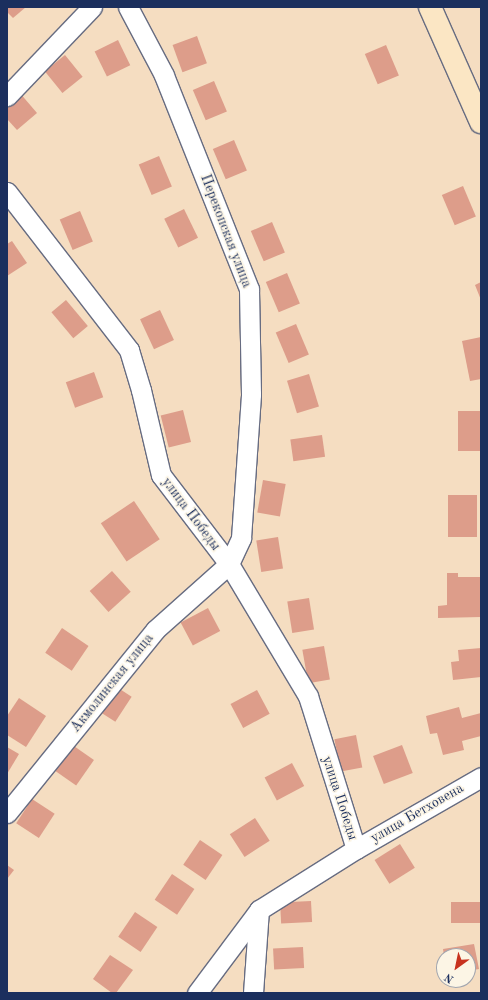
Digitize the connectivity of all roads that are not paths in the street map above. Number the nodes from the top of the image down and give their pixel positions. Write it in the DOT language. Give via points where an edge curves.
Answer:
graph roads {
  1 [pos="92,7"];
  2 [pos="128,7"];
  3 [pos="430,7"];
  4 [pos="7,96"];
  5 [pos="481,122"];
  6 [pos="7,192"];
  7 [pos="229,564"];
  8 [pos="481,777"];
  9 [pos="7,813"];
  10 [pos="356,848"];
  11 [pos="259,910"];
  12 [pos="197,993"];
  13 [pos="253,993"];
  1 -- 4 [label="street"];
  2 -- 7 [label="street, Перекопская улица" via="164,75 249,289 251,394 242,530"];
  3 -- 5 [label="main road"];
  6 -- 7 [label="street, улица Победы" via="129,350 161,475"];
  7 -- 9 [label="street, Акмолинская улица" via="156,630"];
  7 -- 10 [label="street, улица Победы" via="308,696"];
  8 -- 10 [label="street, улица Бетховена"];
  10 -- 11 [label="street, улица Бетховена"];
  11 -- 12 [label="street, улица Бетховена"];
  11 -- 13 [label="street"];
}
